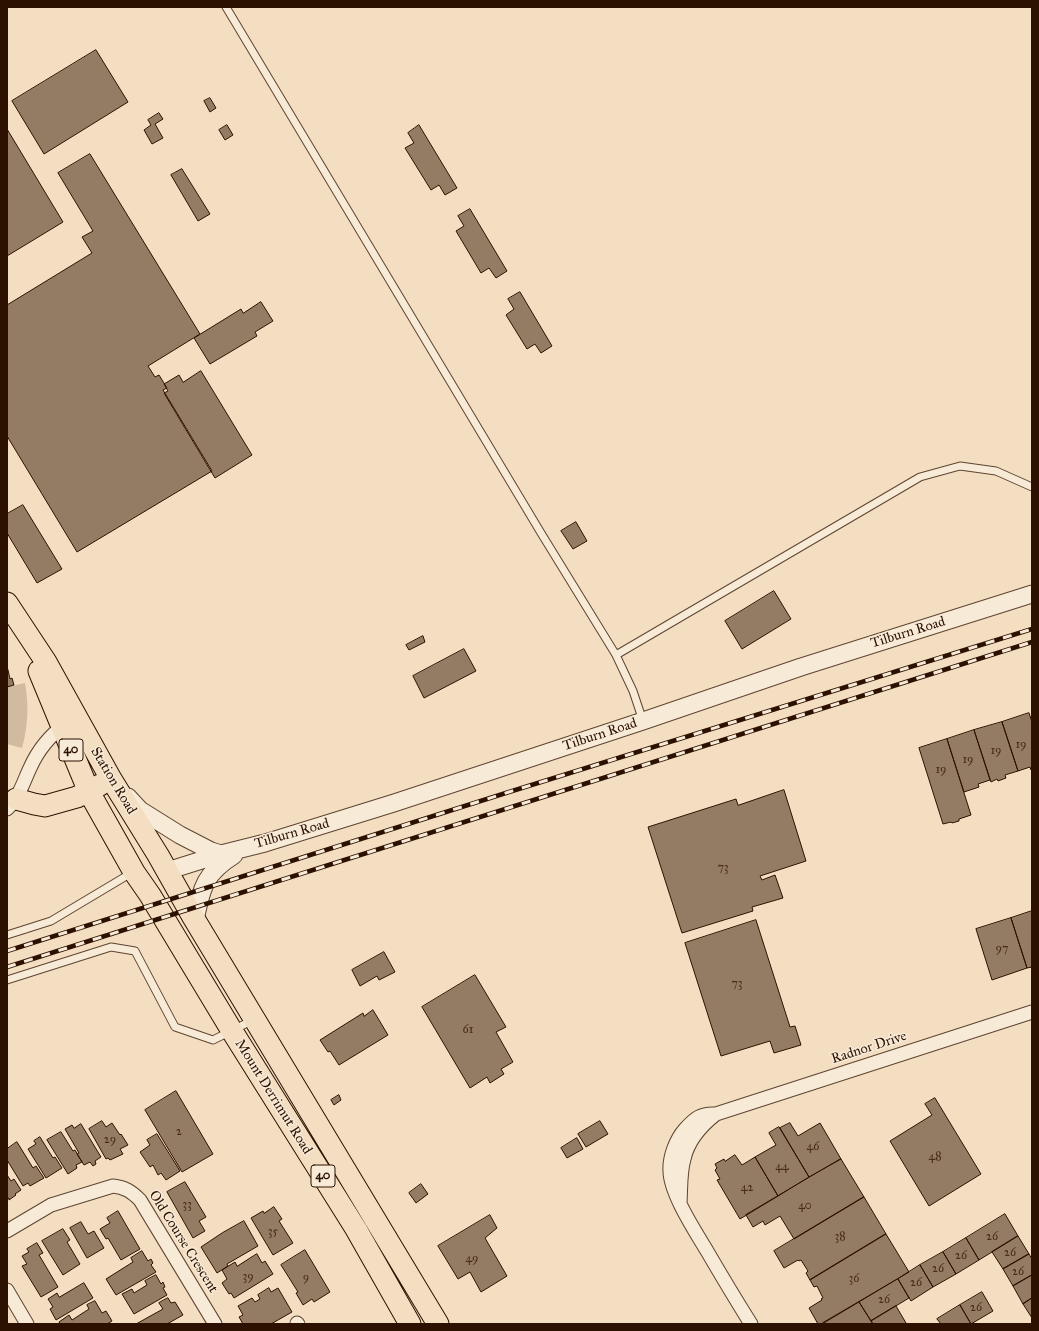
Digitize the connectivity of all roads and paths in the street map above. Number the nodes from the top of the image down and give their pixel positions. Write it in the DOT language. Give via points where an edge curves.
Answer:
graph roads {
  1 [pos="226,7"];
  2 [pos="1032,487"];
  3 [pos="1032,594"];
  4 [pos="7,603"];
  5 [pos="616,655"];
  6 [pos="643,721"];
  7 [pos="69,722"];
  8 [pos="111,779"];
  9 [pos="89,792"];
  10 [pos="12,804"];
  11 [pos="248,847"];
  12 [pos="221,854"];
  13 [pos="167,871"];
  14 [pos="134,872"];
  15 [pos="160,911"];
  16 [pos="195,920"];
  17 [pos="7,935"];
  18 [pos="7,980"];
  19 [pos="235,987"];
  20 [pos="1032,1012"];
  21 [pos="232,1031"];
  22 [pos="304,1102"];
  23 [pos="284,1114"];
  24 [pos="7,1231"];
  25 [pos="7,1290"];
  26 [pos="27,1324"];
  27 [pos="215,1324"];
  28 [pos="410,1324"];
  29 [pos="438,1324"];
  30 [pos="751,1324"];
  1 -- 5 [label="lane"];
  2 -- 5 [label="lane" via="996,471 960,466 920,477"];
  3 -- 6 [label="street, Tilburn Road" via="801,667"];
  4 -- 7 [label="main road, Station Road / 40" via="46,662"];
  5 -- 6 [label="lane" via="633,691"];
  6 -- 11 [label="street, Tilburn Road"];
  7 -- 8 [label="main road, Station Road / 40"];
  7 -- 9 [label="main road, Station Road / 40"];
  7 -- 10 [label="street" via="40,748"];
  8 -- 9 [label="main road"];
  8 -- 12 [label="street" via="140,810 197,844"];
  8 -- 13 [label="main road, Station Road / 40"];
  9 -- 10 [label="main road" via="45,806"];
  9 -- 14 [label="main road, Station Road / 40"];
  11 -- 12 [label="street, Tilburn Road"];
  11 -- 16 [label="street" via="216,867 206,880 201,890"];
  12 -- 13 [label="street, Tilburn Road"];
  13 -- 14 [label="main road" via="154,874"];
  13 -- 15 [label="main road" via="157,881 156,886"];
  13 -- 16 [label="main road, Station Road / 40"];
  14 -- 15 [label="main road, Station Road / 40"];
  14 -- 17 [label="lane" via="52,921"];
  15 -- 21 [label="main road, Mount Derrimut Road / 40"];
  16 -- 19 [label="main road, Mount Derrimut Road / 40"];
  18 -- 21 [label="lane" via="111,948 135,951 175,1027 213,1040"];
  19 -- 21 [label="lane" via="250,1018"];
  19 -- 22 [label="main road, Mount Derrimut Road / 40"];
  20 -- 30 [label="street, Radnor Drive" via="716,1114 706,1113 694,1119 681,1134 673,1152 670,1171 674,1192"];
  21 -- 23 [label="main road, Mount Derrimut Road / 40"];
  22 -- 23 [label="main road"];
  22 -- 29 [label="main road, Mount Derrimut Road / 40"];
  23 -- 28 [label="main road, Mount Derrimut Road / 40" via="356,1230"];
  24 -- 27 [label="street, Old Course Crescent" via="51,1205 113,1186 122,1187 140,1200"];
  25 -- 26 [label="street"];
}
